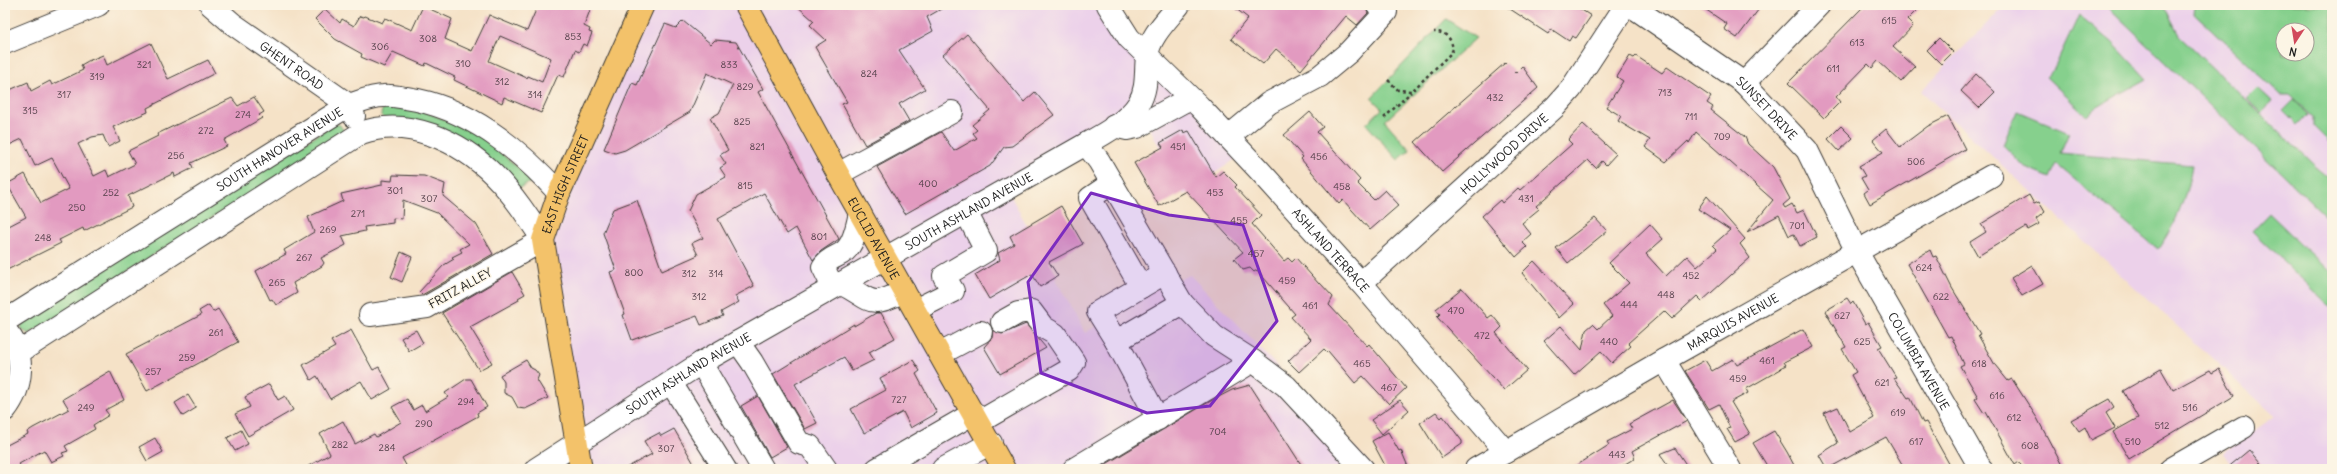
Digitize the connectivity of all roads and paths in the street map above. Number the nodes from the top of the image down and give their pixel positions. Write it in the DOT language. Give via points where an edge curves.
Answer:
graph roads {
  1 [pos="98,5"];
  2 [pos="211,5"];
  3 [pos="643,5"];
  4 [pos="746,5"];
  5 [pos="1108,5"];
  6 [pos="1180,5"];
  7 [pos="1626,5"];
  8 [pos="1630,5"];
  9 [pos="1820,5"];
  10 [pos="1382,8"];
  11 [pos="1434,32"];
  12 [pos="5,43"];
  13 [pos="1147,57"];
  14 [pos="1388,80"];
  15 [pos="1744,83"];
  16 [pos="1412,91"];
  17 [pos="1190,98"];
  18 [pos="349,105"];
  19 [pos="952,112"];
  20 [pos="1384,118"];
  21 [pos="1114,126"];
  22 [pos="361,134"];
  23 [pos="1228,136"];
  24 [pos="1086,144"];
  25 [pos="838,174"];
  26 [pos="1991,176"];
  27 [pos="1112,183"];
  28 [pos="558,193"];
  29 [pos="966,212"];
  30 [pos="860,213"];
  31 [pos="543,240"];
  32 [pos="1857,252"];
  33 [pos="884,257"];
  34 [pos="1165,273"];
  35 [pos="1361,283"];
  36 [pos="837,285"];
  37 [pos="1140,287"];
  38 [pos="904,291"];
  39 [pos="1182,303"];
  40 [pos="915,310"];
  41 [pos="370,315"];
  42 [pos="5,321"];
  43 [pos="1002,322"];
  44 [pos="5,330"];
  45 [pos="981,332"];
  46 [pos="1116,341"];
  47 [pos="738,342"];
  48 [pos="18,353"];
  49 [pos="940,354"];
  50 [pos="1664,360"];
  51 [pos="1253,361"];
  52 [pos="701,363"];
  53 [pos="671,383"];
  54 [pos="5,410"];
  55 [pos="977,418"];
  56 [pos="1158,419"];
  57 [pos="2244,427"];
  58 [pos="577,444"];
  59 [pos="991,444"];
  60 [pos="1506,452"];
  61 [pos="536,469"];
  62 [pos="581,469"];
  63 [pos="725,469"];
  64 [pos="763,469"];
  65 [pos="826,469"];
  66 [pos="877,469"];
  67 [pos="943,469"];
  68 [pos="1004,469"];
  69 [pos="1074,469"];
  70 [pos="1363,469"];
  71 [pos="1476,469"];
  72 [pos="1730,469"];
  73 [pos="1981,469"];
  74 [pos="2171,469"];
  1 -- 12 [label="street"];
  2 -- 18 [label="street, GHENT ROAD" via="233,24"];
  3 -- 28 [label="main road, EAST HIGH STREET"];
  4 -- 25 [label="main road, EUCLID AVENUE"];
  5 -- 13 [label="street, ASHLAND TERRACE" via="1122,29"];
  6 -- 13 [label="street, SOUTH ASHLAND AVENUE" via="1153,40"];
  7 -- 35 [label="street, HOLLYWOOD DRIVE" via="1571,89 1555,107"];
  8 -- 15 [label="street, SUNSET DRIVE"];
  9 -- 15 [label="street"];
  10 -- 23 [label="street" via="1349,52 1320,76 1269,103"];
  11 -- 16 [label="path" via="1448,36 1453,51"];
  13 -- 17 [label="street, ASHLAND TERRACE"];
  13 -- 21 [label="street, SOUTH ASHLAND AVENUE" via="1147,75 1142,96 1133,111"];
  14 -- 16 [label="path" via="1398,90"];
  15 -- 32 [label="street, SUNSET DRIVE" via="1808,150"];
  16 -- 20 [label="path"];
  17 -- 21 [label="street" via="1137,127 1127,129"];
  17 -- 23 [label="street, ASHLAND TERRACE"];
  18 -- 22 [label="street"];
  18 -- 28 [label="street, SOUTH HANOVER AVENUE" via="386,96 419,100 440,106 498,137 522,156"];
  18 -- 42 [label="street, SOUTH HANOVER AVENUE"];
  19 -- 25 [label="street"];
  21 -- 24 [label="street, SOUTH ASHLAND AVENUE"];
  22 -- 31 [label="street" via="375,128 405,128 440,138 457,147 493,174 522,207"];
  22 -- 48 [label="street"];
  23 -- 35 [label="street, ASHLAND TERRACE"];
  24 -- 27 [label="street"];
  24 -- 29 [label="street, SOUTH ASHLAND AVENUE"];
  25 -- 30 [label="main road, EUCLID AVENUE"];
  26 -- 32 [label="street, MARQUIS AVENUE"];
  27 -- 34 [label="street"];
  27 -- 37 [label="street" via="1090,198"];
  28 -- 31 [label="main road, EAST HIGH STREET"];
  29 -- 33 [label="street, SOUTH ASHLAND AVENUE"];
  29 -- 40 [label="street" via="986,251 944,276 953,291"];
  30 -- 33 [label="main road, EUCLID AVENUE"];
  30 -- 36 [label="street" via="847,250 828,259 823,267"];
  31 -- 41 [label="street, FRITZ ALLEY" via="427,307"];
  31 -- 58 [label="main road, EAST HIGH STREET"];
  32 -- 50 [label="street, MARQUIS AVENUE"];
  32 -- 73 [label="street, COLUMBIA AVENUE"];
  33 -- 36 [label="street, SOUTH ASHLAND AVENUE"];
  33 -- 38 [label="main road, EUCLID AVENUE"];
  34 -- 37 [label="street"];
  34 -- 39 [label="street"];
  35 -- 60 [label="street, ASHLAND TERRACE"];
  36 -- 38 [label="street" via="861,293 868,301 880,303"];
  36 -- 47 [label="street, SOUTH ASHLAND AVENUE"];
  37 -- 46 [label="street" via="1098,312"];
  38 -- 40 [label="main road, EUCLID AVENUE"];
  39 -- 46 [label="street"];
  39 -- 51 [label="street" via="1214,336"];
  40 -- 49 [label="main road, EUCLID AVENUE"];
  43 -- 55 [label="street" via="1018,313 1031,311 1043,327 1055,334 1074,362 1069,370"];
  44 -- 48 [label="street"];
  45 -- 49 [label="street"];
  46 -- 56 [label="street"];
  47 -- 52 [label="street, SOUTH ASHLAND AVENUE"];
  47 -- 65 [label="street" via="799,443 810,446"];
  48 -- 54 [label="street" via="21,368 19,383 14,397"];
  49 -- 55 [label="main road, EUCLID AVENUE"];
  50 -- 60 [label="street, MARQUIS AVENUE"];
  50 -- 72 [label="street"];
  51 -- 56 [label="street"];
  51 -- 70 [label="street" via="1286,386"];
  52 -- 53 [label="street, SOUTH ASHLAND AVENUE"];
  52 -- 64 [label="street"];
  53 -- 58 [label="street, SOUTH ASHLAND AVENUE"];
  53 -- 63 [label="street"];
  55 -- 59 [label="main road, EUCLID AVENUE"];
  55 -- 66 [label="street"];
  56 -- 69 [label="street"];
  57 -- 74 [label="street"];
  58 -- 61 [label="street, SOUTH ASHLAND AVENUE"];
  58 -- 62 [label="main road, EAST HIGH STREET"];
  59 -- 67 [label="street"];
  59 -- 68 [label="main road, EUCLID AVENUE"];
  60 -- 71 [label="street, MARQUIS AVENUE"];
}
